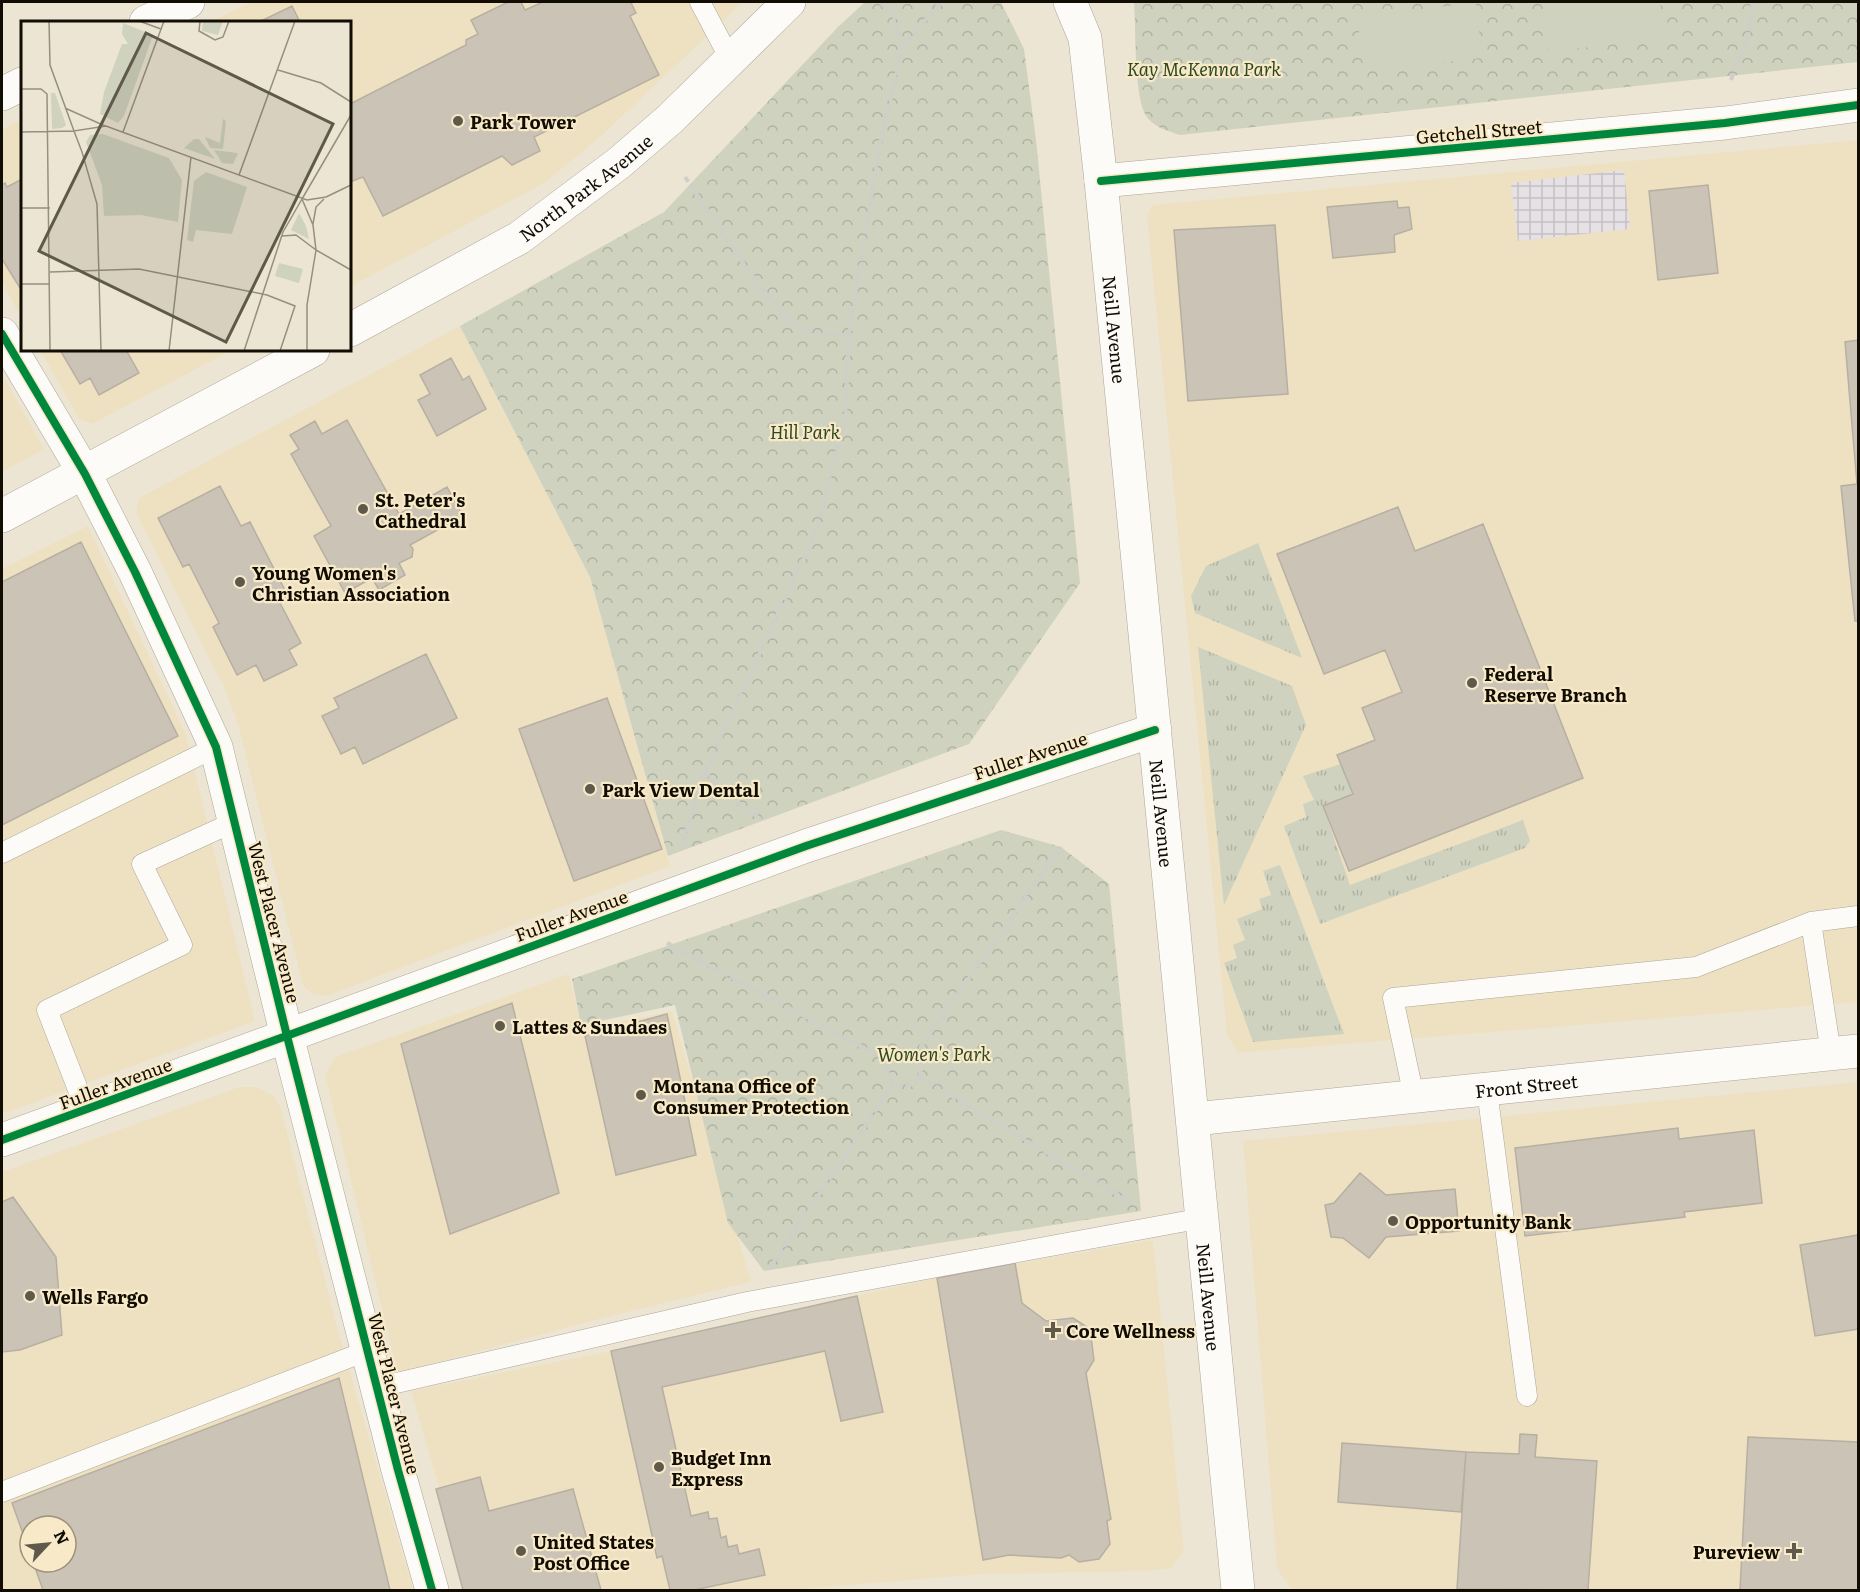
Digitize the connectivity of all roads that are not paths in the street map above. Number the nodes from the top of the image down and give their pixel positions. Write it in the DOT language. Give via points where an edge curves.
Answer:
graph roads {
  1 [pos="188,2"];
  2 [pos="700,2"];
  3 [pos="789,2"];
  4 [pos="1070,2"];
  5 [pos="1088,2"];
  6 [pos="148,21"];
  7 [pos="1085,39"];
  8 [pos="730,59"];
  9 [pos="21,84"];
  10 [pos="2,94"];
  11 [pos="1858,105"];
  12 [pos="1101,181"];
  13 [pos="351,329"];
  14 [pos="2,333"];
  15 [pos="312,351"];
  16 [pos="85,474"];
  17 [pos="2,516"];
  18 [pos="1155,730"];
  19 [pos="216,747"];
  20 [pos="234,822"];
  21 [pos="2,852"];
  22 [pos="1858,916"];
  23 [pos="1811,922"];
  24 [pos="287,1036"];
  25 [pos="1845,1053"];
  26 [pos="1487,1090"];
  27 [pos="1414,1097"];
  28 [pos="86,1110"];
  29 [pos="1194,1119"];
  30 [pos="2,1140"];
  31 [pos="1203,1218"];
  32 [pos="369,1350"];
  33 [pos="378,1387"];
  34 [pos="1527,1396"];
  35 [pos="2,1492"];
  36 [pos="432,1590"];
  37 [pos="1238,1590"];
  1 -- 6 [label="street"];
  2 -- 8 [label="lane"];
  3 -- 8 [label="street, North Park Avenue"];
  4 -- 7 [label="street, Neill Avenue"];
  5 -- 7 [label="street"];
  7 -- 12 [label="street, Neill Avenue"];
  8 -- 13 [label="street, North Park Avenue" via="619,163 519,238"];
  9 -- 10 [label="street"];
  11 -- 12 [label="street, Getchell Street" via="1725,123"];
  12 -- 18 [label="street, Neill Avenue"];
  14 -- 16 [label="street, West Placer Avenue"];
  15 -- 16 [label="street"];
  16 -- 17 [label="street"];
  16 -- 19 [label="street, West Placer Avenue"];
  18 -- 24 [label="street, Fuller Avenue" via="806,846"];
  18 -- 29 [label="street, Neill Avenue"];
  19 -- 20 [label="street, West Placer Avenue"];
  19 -- 21 [label="lane"];
  20 -- 24 [label="street, West Placer Avenue"];
  20 -- 28 [label="lane" via="142,864 182,945 47,1010"];
  22 -- 23 [label="lane"];
  23 -- 25 [label="lane"];
  23 -- 27 [label="lane" via="1696,967 1394,998"];
  24 -- 28 [label="street, Fuller Avenue"];
  24 -- 32 [label="street, West Placer Avenue"];
  25 -- 26 [label="street, Front Street"];
  26 -- 27 [label="street, Front Street"];
  26 -- 34 [label="lane"];
  27 -- 29 [label="street, Front Street"];
  28 -- 30 [label="street, Fuller Avenue"];
  29 -- 31 [label="street, Neill Avenue"];
  31 -- 33 [label="lane" via="747,1302"];
  31 -- 37 [label="street, Neill Avenue"];
  32 -- 33 [label="street, West Placer Avenue"];
  32 -- 35 [label="lane"];
  33 -- 36 [label="street, West Placer Avenue"];
}
